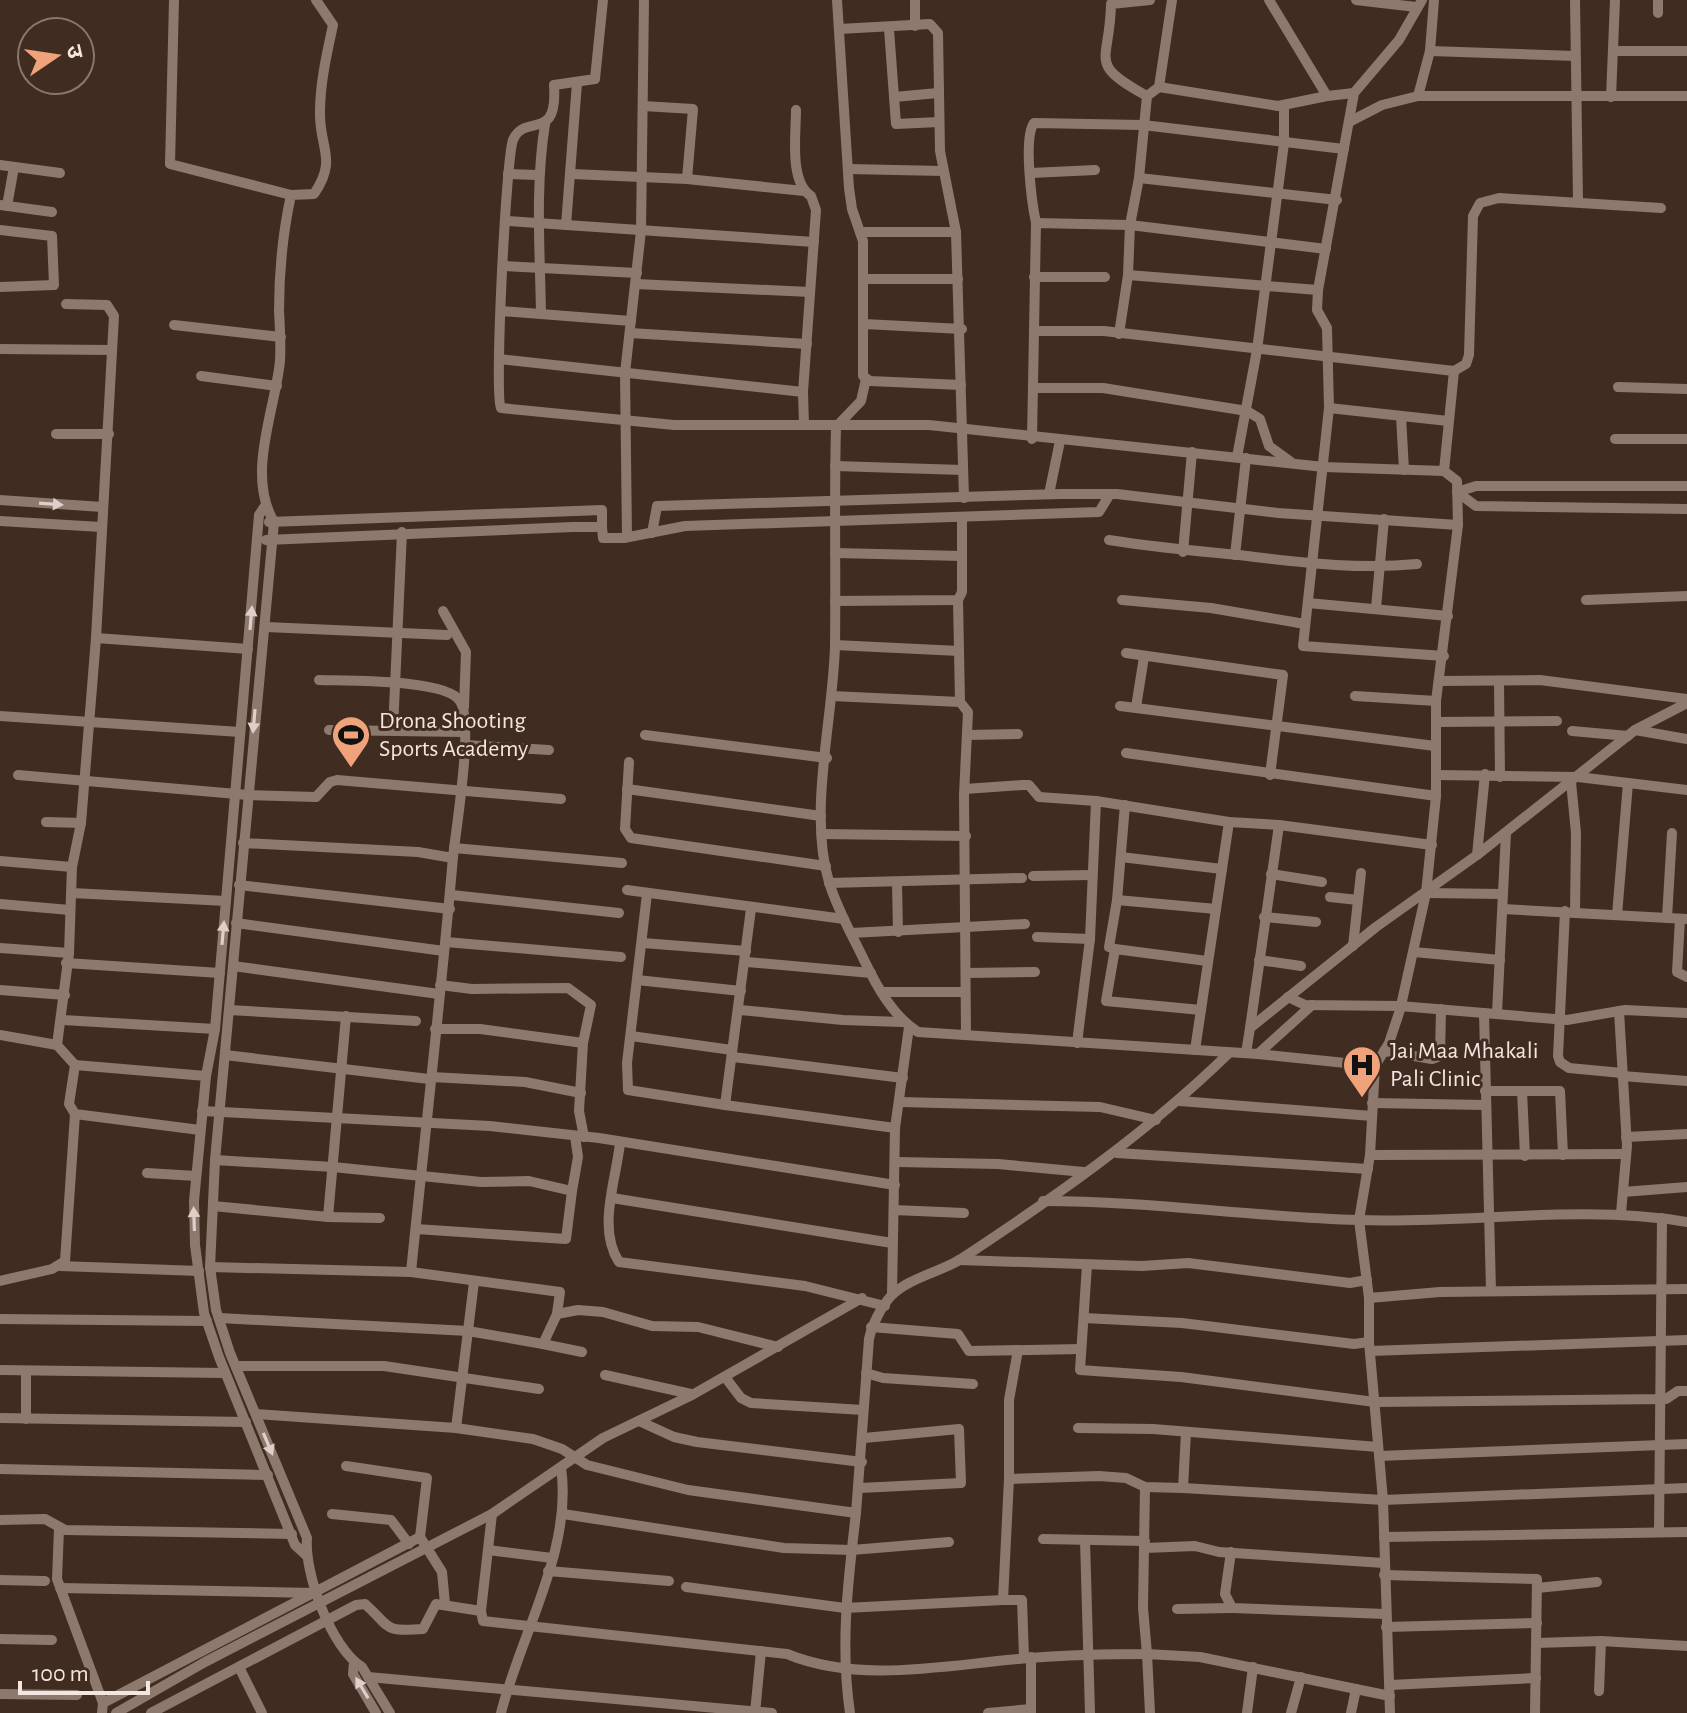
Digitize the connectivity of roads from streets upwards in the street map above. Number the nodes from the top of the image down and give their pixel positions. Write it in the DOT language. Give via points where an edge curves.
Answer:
graph roads {
  1 [pos="174,0"];
  2 [pos="316,0"];
  3 [pos="603,0"];
  4 [pos="644,0"];
  5 [pos="837,0"];
  6 [pos="915,0"];
  7 [pos="1150,0"];
  8 [pos="1172,0"];
  9 [pos="1269,0"];
  10 [pos="1356,0"];
  11 [pos="1434,0"];
  12 [pos="1575,0"];
  13 [pos="1615,0"];
  14 [pos="1658,0"];
  15 [pos="1419,4"];
  16 [pos="1658,13"];
  17 [pos="915,26"];
  18 [pos="839,29"];
  19 [pos="889,29"];
  20 [pos="1430,51"];
  21 [pos="1613,51"];
  22 [pos="1687,51"];
  23 [pos="1575,56"];
  24 [pos="577,83"];
  25 [pos="1159,87"];
  26 [pos="938,93"];
  27 [pos="1354,93"];
  28 [pos="1147,96"];
  29 [pos="1327,96"];
  30 [pos="1418,96"];
  31 [pos="1687,96"];
  32 [pos="894,97"];
  33 [pos="1578,97"];
  34 [pos="1611,97"];
  35 [pos="1284,105"];
  36 [pos="643,106"];
  37 [pos="796,110"];
  38 [pos="1351,121"];
  39 [pos="939,122"];
  40 [pos="545,124"];
  41 [pos="1143,125"];
  42 [pos="1284,143"];
  43 [pos="1344,149"];
  44 [pos="0,165"];
  45 [pos="14,167"];
  46 [pos="848,169"];
  47 [pos="1095,170"];
  48 [pos="943,171"];
  49 [pos="60,173"];
  50 [pos="1031,173"];
  51 [pos="508,174"];
  52 [pos="572,174"];
  53 [pos="537,175"];
  54 [pos="644,177"];
  55 [pos="1139,178"];
  56 [pos="687,179"];
  57 [pos="804,191"];
  58 [pos="1276,192"];
  59 [pos="291,195"];
  60 [pos="1337,200"];
  61 [pos="1578,201"];
  62 [pos="4,206"];
  63 [pos="1661,208"];
  64 [pos="52,212"];
  65 [pos="507,221"];
  66 [pos="542,223"];
  67 [pos="1036,223"];
  68 [pos="566,225"];
  69 [pos="1130,225"];
  70 [pos="0,230"];
  71 [pos="641,231"];
  72 [pos="861,232"];
  73 [pos="956,232"];
  74 [pos="814,242"];
  75 [pos="1269,243"];
  76 [pos="1326,249"];
  77 [pos="504,266"];
  78 [pos="540,266"];
  79 [pos="1128,275"];
  80 [pos="1034,277"];
  81 [pos="1105,277"];
  82 [pos="636,279"];
  83 [pos="864,279"];
  84 [pos="958,279"];
  85 [pos="1264,285"];
  86 [pos="0,287"];
  87 [pos="1318,290"];
  88 [pos="810,292"];
  89 [pos="66,304"];
  90 [pos="501,311"];
  91 [pos="541,314"];
  92 [pos="864,324"];
  93 [pos="174,325"];
  94 [pos="631,327"];
  95 [pos="962,329"];
  96 [pos="1034,331"];
  97 [pos="1119,334"];
  98 [pos="281,337"];
  99 [pos="807,344"];
  100 [pos="0,349"];
  101 [pos="111,350"];
  102 [pos="1257,350"];
  103 [pos="1326,356"];
  104 [pos="499,359"];
  105 [pos="1454,371"];
  106 [pos="625,373"];
  107 [pos="201,376"];
  108 [pos="866,379"];
  109 [pos="961,385"];
  110 [pos="277,386"];
  111 [pos="1618,387"];
  112 [pos="1034,388"];
  113 [pos="1687,389"];
  114 [pos="803,392"];
  115 [pos="1329,408"];
  116 [pos="1247,411"];
  117 [pos="1401,416"];
  118 [pos="624,418"];
  119 [pos="1448,421"];
  120 [pos="804,425"];
  121 [pos="836,427"];
  122 [pos="963,428"];
  123 [pos="56,434"];
  124 [pos="109,434"];
  125 [pos="1032,439"];
  126 [pos="1615,439"];
  127 [pos="1687,439"];
  128 [pos="1060,441"];
  129 [pos="1192,452"];
  130 [pos="1241,458"];
  131 [pos="1292,463"];
  132 [pos="835,466"];
  133 [pos="1324,467"];
  134 [pos="963,470"];
  135 [pos="1404,470"];
  136 [pos="1444,471"];
  137 [pos="1687,486"];
  138 [pos="1457,492"];
  139 [pos="1049,494"];
  140 [pos="1110,494"];
  141 [pos="964,498"];
  142 [pos="0,500"];
  143 [pos="834,501"];
  144 [pos="1186,501"];
  145 [pos="265,506"];
  146 [pos="102,507"];
  147 [pos="1239,509"];
  148 [pos="1687,509"];
  149 [pos="1319,514"];
  150 [pos="962,517"];
  151 [pos="1384,519"];
  152 [pos="259,520"];
  153 [pos="0,521"];
  154 [pos="834,521"];
  155 [pos="274,522"];
  156 [pos="1458,525"];
  157 [pos="101,527"];
  158 [pos="602,527"];
  159 [pos="402,532"];
  160 [pos="652,533"];
  161 [pos="627,537"];
  162 [pos="257,538"];
  163 [pos="271,540"];
  164 [pos="1109,540"];
  165 [pos="1183,552"];
  166 [pos="835,553"];
  167 [pos="1235,555"];
  168 [pos="962,556"];
  169 [pos="1417,564"];
  170 [pos="1312,565"];
  171 [pos="1379,568"];
  172 [pos="1687,596"];
  173 [pos="958,600"];
  174 [pos="1122,600"];
  175 [pos="1586,600"];
  176 [pos="835,601"];
  177 [pos="1308,603"];
  178 [pos="1376,608"];
  179 [pos="443,611"];
  180 [pos="1448,616"];
  181 [pos="1305,624"];
  182 [pos="266,627"];
  183 [pos="397,632"];
  184 [pos="447,635"];
  185 [pos="96,638"];
  186 [pos="835,645"];
  187 [pos="248,649"];
  188 [pos="959,651"];
  189 [pos="1126,653"];
  190 [pos="1444,656"];
  191 [pos="1144,657"];
  192 [pos="319,680"];
  193 [pos="1440,681"];
  194 [pos="1499,682"];
  195 [pos="394,683"];
  196 [pos="832,696"];
  197 [pos="1355,696"];
  198 [pos="1436,701"];
  199 [pos="1687,701"];
  200 [pos="960,702"];
  201 [pos="1120,706"];
  202 [pos="1136,707"];
  203 [pos="464,709"];
  204 [pos="0,716"];
  205 [pos="1557,721"];
  206 [pos="1437,722"];
  207 [pos="1500,722"];
  208 [pos="87,723"];
  209 [pos="1277,726"];
  210 [pos="329,730"];
  211 [pos="393,730"];
  212 [pos="1572,731"];
  213 [pos="240,732"];
  214 [pos="464,732"];
  215 [pos="1632,733"];
  216 [pos="1018,734"];
  217 [pos="645,735"];
  218 [pos="967,735"];
  219 [pos="1687,739"];
  220 [pos="465,745"];
  221 [pos="1435,746"];
  222 [pos="549,750"];
  223 [pos="1126,753"];
  224 [pos="827,758"];
  225 [pos="629,762"];
  226 [pos="1485,774"];
  227 [pos="18,775"];
  228 [pos="1270,775"];
  229 [pos="1437,775"];
  230 [pos="1500,777"];
  231 [pos="1575,780"];
  232 [pos="84,782"];
  233 [pos="1628,783"];
  234 [pos="627,789"];
  235 [pos="965,789"];
  236 [pos="1687,790"];
  237 [pos="460,791"];
  238 [pos="235,795"];
  239 [pos="248,795"];
  240 [pos="1436,796"];
  241 [pos="561,799"];
  242 [pos="1096,801"];
  243 [pos="1125,805"];
  244 [pos="821,816"];
  245 [pos="46,822"];
  246 [pos="1229,822"];
  247 [pos="81,823"];
  248 [pos="1279,825"];
  249 [pos="1506,833"];
  250 [pos="1672,833"];
  251 [pos="822,834"];
  252 [pos="966,836"];
  253 [pos="243,843"];
  254 [pos="1432,845"];
  255 [pos="454,853"];
  256 [pos="1477,855"];
  257 [pos="1121,857"];
  258 [pos="0,861"];
  259 [pos="622,863"];
  260 [pos="826,866"];
  261 [pos="72,867"];
  262 [pos="1222,869"];
  263 [pos="1361,873"];
  264 [pos="1271,874"];
  265 [pos="1091,875"];
  266 [pos="964,882"];
  267 [pos="1322,882"];
  268 [pos="829,883"];
  269 [pos="897,883"];
  270 [pos="239,885"];
  271 [pos="627,890"];
  272 [pos="72,893"];
  273 [pos="1426,893"];
  274 [pos="647,894"];
  275 [pos="1503,894"];
  276 [pos="452,895"];
  277 [pos="1330,897"];
  278 [pos="1117,900"];
  279 [pos="1358,900"];
  280 [pos="226,901"];
  281 [pos="0,904"];
  282 [pos="450,909"];
  283 [pos="751,909"];
  284 [pos="1216,909"];
  285 [pos="1503,909"];
  286 [pos="70,910"];
  287 [pos="1570,912"];
  288 [pos="619,913"];
  289 [pos="1617,915"];
  290 [pos="1264,917"];
  291 [pos="1667,918"];
  292 [pos="844,919"];
  293 [pos="1684,919"];
  294 [pos="1316,922"];
  295 [pos="236,923"];
  296 [pos="1025,924"];
  297 [pos="964,927"];
  298 [pos="898,932"];
  299 [pos="851,933"];
  300 [pos="1037,937"];
  301 [pos="1090,939"];
  302 [pos="643,943"];
  303 [pos="445,946"];
  304 [pos="1353,946"];
  305 [pos="0,948"];
  306 [pos="1115,949"];
  307 [pos="1414,952"];
  308 [pos="621,957"];
  309 [pos="746,957"];
  310 [pos="68,958"];
  311 [pos="1259,960"];
  312 [pos="1500,960"];
  313 [pos="1207,961"];
  314 [pos="233,966"];
  315 [pos="1301,966"];
  316 [pos="1035,972"];
  317 [pos="220,973"];
  318 [pos="871,973"];
  319 [pos="966,973"];
  320 [pos="1687,977"];
  321 [pos="637,980"];
  322 [pos="0,990"];
  323 [pos="440,990"];
  324 [pos="741,991"];
  325 [pos="882,992"];
  326 [pos="963,992"];
  327 [pos="65,995"];
  328 [pos="1288,997"];
  329 [pos="1312,1005"];
  330 [pos="1400,1006"];
  331 [pos="1441,1009"];
  332 [pos="229,1010"];
  333 [pos="740,1010"];
  334 [pos="1201,1010"];
  335 [pos="1619,1011"];
  336 [pos="1484,1013"];
  337 [pos="1497,1013"];
  338 [pos="1687,1013"];
  339 [pos="346,1016"];
  340 [pos="1557,1019"];
  341 [pos="63,1020"];
  342 [pos="416,1021"];
  343 [pos="906,1024"];
  344 [pos="1250,1028"];
  345 [pos="215,1029"];
  346 [pos="435,1029"];
  347 [pos="966,1034"];
  348 [pos="0,1035"];
  349 [pos="631,1036"];
  350 [pos="583,1043"];
  351 [pos="1077,1043"];
  352 [pos="57,1045"];
  353 [pos="1195,1050"];
  354 [pos="1384,1051"];
  355 [pos="1252,1053"];
  356 [pos="733,1054"];
  357 [pos="1228,1054"];
  358 [pos="225,1055"];
  359 [pos="75,1065"];
  360 [pos="1375,1066"];
  361 [pos="340,1068"];
  362 [pos="1622,1075"];
  363 [pos="206,1076"];
  364 [pos="430,1078"];
  365 [pos="903,1078"];
  366 [pos="1687,1081"];
  367 [pos="1485,1091"];
  368 [pos="1522,1091"];
  369 [pos="581,1093"];
  370 [pos="1180,1101"];
  371 [pos="900,1102"];
  372 [pos="1372,1103"];
  373 [pos="725,1105"];
  374 [pos="1485,1105"];
  375 [pos="202,1111"];
  376 [pos="219,1112"];
  377 [pos="75,1114"];
  378 [pos="1372,1116"];
  379 [pos="338,1117"];
  380 [pos="1156,1120"];
  381 [pos="425,1124"];
  382 [pos="895,1128"];
  383 [pos="200,1130"];
  384 [pos="1687,1134"];
  385 [pos="579,1136"];
  386 [pos="1626,1137"];
  387 [pos="620,1143"];
  388 [pos="1117,1153"];
  389 [pos="1626,1154"];
  390 [pos="1370,1155"];
  391 [pos="1563,1155"];
  392 [pos="1486,1156"];
  393 [pos="1525,1156"];
  394 [pos="215,1160"];
  395 [pos="897,1162"];
  396 [pos="333,1167"];
  397 [pos="1368,1169"];
  398 [pos="1084,1172"];
  399 [pos="147,1173"];
  400 [pos="196,1176"];
  401 [pos="422,1177"];
  402 [pos="895,1185"];
  403 [pos="1687,1187"];
  404 [pos="572,1191"];
  405 [pos="1623,1192"];
  406 [pos="612,1198"];
  407 [pos="1042,1201"];
  408 [pos="213,1206"];
  409 [pos="894,1210"];
  410 [pos="964,1213"];
  411 [pos="1621,1213"];
  412 [pos="328,1217"];
  413 [pos="1488,1217"];
  414 [pos="380,1218"];
  415 [pos="1662,1218"];
  416 [pos="1359,1220"];
  417 [pos="1687,1222"];
  418 [pos="416,1229"];
  419 [pos="892,1243"];
  420 [pos="959,1260"];
  421 [pos="1087,1265"];
  422 [pos="60,1266"];
  423 [pos="205,1269"];
  424 [pos="411,1272"];
  425 [pos="1367,1280"];
  426 [pos="0,1281"];
  427 [pos="474,1282"];
  428 [pos="1661,1288"];
  429 [pos="1687,1289"];
  430 [pos="1491,1291"];
  431 [pos="892,1294"];
  432 [pos="862,1298"];
  433 [pos="1369,1298"];
  434 [pos="885,1306"];
  435 [pos="557,1314"];
  436 [pos="219,1318"];
  437 [pos="1084,1318"];
  438 [pos="0,1319"];
  439 [pos="207,1321"];
  440 [pos="871,1327"];
  441 [pos="468,1331"];
  442 [pos="1660,1339"];
  443 [pos="1687,1340"];
  444 [pos="543,1344"];
  445 [pos="1370,1346"];
  446 [pos="778,1347"];
  447 [pos="1081,1349"];
  448 [pos="1018,1350"];
  449 [pos="582,1352"];
  450 [pos="236,1366"];
  451 [pos="0,1370"];
  452 [pos="26,1371"];
  453 [pos="225,1373"];
  454 [pos="866,1373"];
  455 [pos="605,1375"];
  456 [pos="725,1377"];
  457 [pos="463,1378"];
  458 [pos="973,1384"];
  459 [pos="539,1389"];
  460 [pos="1687,1391"];
  461 [pos="692,1395"];
  462 [pos="1659,1399"];
  463 [pos="1375,1402"];
  464 [pos="863,1410"];
  465 [pos="256,1414"];
  466 [pos="0,1418"];
  467 [pos="26,1419"];
  468 [pos="639,1421"];
  469 [pos="246,1422"];
  470 [pos="456,1428"];
  471 [pos="1078,1428"];
  472 [pos="1186,1432"];
  473 [pos="864,1438"];
  474 [pos="1659,1444"];
  475 [pos="1687,1444"];
  476 [pos="1379,1452"];
  477 [pos="573,1458"];
  478 [pos="862,1462"];
  479 [pos="346,1466"];
  480 [pos="561,1467"];
  481 [pos="0,1469"];
  482 [pos="268,1475"];
  483 [pos="1009,1479"];
  484 [pos="1145,1487"];
  485 [pos="1659,1487"];
  486 [pos="860,1488"];
  487 [pos="1183,1488"];
  488 [pos="1687,1488"];
  489 [pos="1383,1500"];
  490 [pos="856,1513"];
  491 [pos="332,1514"];
  492 [pos="492,1514"];
  493 [pos="563,1514"];
  494 [pos="0,1520"];
  495 [pos="59,1529"];
  496 [pos="1659,1531"];
  497 [pos="1687,1532"];
  498 [pos="292,1534"];
  499 [pos="420,1537"];
  500 [pos="1384,1537"];
  501 [pos="1043,1539"];
  502 [pos="1085,1540"];
  503 [pos="949,1542"];
  504 [pos="409,1544"];
  505 [pos="1145,1544"];
  506 [pos="426,1549"];
  507 [pos="488,1550"];
  508 [pos="852,1550"];
  509 [pos="1231,1552"];
  510 [pos="306,1555"];
  511 [pos="552,1558"];
  512 [pos="1384,1563"];
  513 [pos="548,1571"];
  514 [pos="1384,1575"];
  515 [pos="0,1580"];
  516 [pos="45,1581"];
  517 [pos="669,1581"];
  518 [pos="1597,1582"];
  519 [pos="686,1587"];
  520 [pos="60,1588"];
  521 [pos="1537,1588"];
  522 [pos="317,1593"];
  523 [pos="1003,1600"];
  524 [pos="445,1604"];
  525 [pos="321,1605"];
  526 [pos="845,1608"];
  527 [pos="1232,1608"];
  528 [pos="1177,1609"];
  529 [pos="481,1611"];
  530 [pos="1385,1614"];
  531 [pos="327,1621"];
  532 [pos="1537,1623"];
  533 [pos="528,1626"];
  534 [pos="1386,1627"];
  535 [pos="0,1639"];
  536 [pos="52,1640"];
  537 [pos="1601,1641"];
  538 [pos="1536,1643"];
  539 [pos="1687,1646"];
  540 [pos="761,1651"];
  541 [pos="1147,1654"];
  542 [pos="1089,1656"];
  543 [pos="1028,1658"];
  544 [pos="354,1662"];
  545 [pos="239,1667"];
  546 [pos="1253,1667"];
  547 [pos="843,1669"];
  548 [pos="368,1677"];
  549 [pos="1301,1677"];
  550 [pos="1536,1678"];
  551 [pos="507,1688"];
  552 [pos="1356,1689"];
  553 [pos="1390,1690"];
  554 [pos="1599,1691"];
  555 [pos="0,1694"];
  556 [pos="77,1695"];
  557 [pos="103,1708"];
  558 [pos="1031,1711"];
  559 [pos="755,1712"];
  560 [pos="116,1713"];
  561 [pos="151,1713"];
  562 [pos="262,1713"];
  563 [pos="376,1713"];
  564 [pos="390,1713"];
  565 [pos="501,1713"];
  566 [pos="772,1713"];
  567 [pos="850,1713"];
  568 [pos="988,1713"];
  569 [pos="1090,1713"];
  570 [pos="1150,1713"];
  571 [pos="1247,1713"];
  572 [pos="1291,1713"];
  573 [pos="1351,1713"];
  574 [pos="1390,1713"];
  575 [pos="1535,1713"];
  1 -- 59 [label="street" via="170,164"];
  2 -- 59 [label="street" via="333,25 320,112 327,175 314,194"];
  3 -- 24 [label="street" via="595,79"];
  4 -- 36 [label="street"];
  5 -- 18 [label="street"];
  6 -- 17 [label="street"];
  7 -- 28 [label="street" via="1111,4 1105,61 1111,75"];
  8 -- 25 [label="street"];
  9 -- 29 [label="street"];
  10 -- 15 [label="street"];
  11 -- 20 [label="street"];
  12 -- 23 [label="street"];
  13 -- 21 [label="street"];
  14 -- 16 [label="street"];
  15 -- 27 [label="street" via="1399,40"];
  17 -- 19 [label="street"];
  17 -- 26 [label="street" via="937,28"];
  18 -- 19 [label="street"];
  18 -- 46 [label="street"];
  19 -- 32 [label="street"];
  20 -- 23 [label="street"];
  20 -- 30 [label="street"];
  21 -- 22 [label="street"];
  21 -- 34 [label="street"];
  23 -- 33 [label="street"];
  24 -- 40 [label="street" via="554,85 553,114"];
  24 -- 52 [label="street"];
  25 -- 28 [label="street"];
  25 -- 35 [label="street"];
  26 -- 32 [label="street"];
  26 -- 39 [label="street"];
  27 -- 29 [label="street"];
  27 -- 38 [label="street"];
  28 -- 41 [label="street"];
  29 -- 35 [label="street"];
  30 -- 33 [label="street"];
  30 -- 38 [label="street" via="1382,105"];
  31 -- 34 [label="street"];
  32 -- 39 [label="street" via="898,126"];
  33 -- 34 [label="street"];
  33 -- 61 [label="street"];
  35 -- 42 [label="street"];
  36 -- 54 [label="street"];
  36 -- 56 [label="street" via="693,109"];
  37 -- 57 [label="street" via="798,177"];
  38 -- 43 [label="street"];
  39 -- 48 [label="street"];
  40 -- 51 [label="street" via="514,138"];
  40 -- 53 [label="street"];
  41 -- 42 [label="street"];
  41 -- 50 [label="street" via="1034,123"];
  41 -- 55 [label="street"];
  42 -- 43 [label="street"];
  42 -- 58 [label="street"];
  43 -- 60 [label="street"];
  44 -- 45 [label="street"];
  45 -- 49 [label="street"];
  45 -- 62 [label="street"];
  46 -- 48 [label="street"];
  46 -- 72 [label="street" via="852,209"];
  47 -- 50 [label="street"];
  48 -- 73 [label="street"];
  50 -- 67 [label="street"];
  51 -- 53 [label="street"];
  51 -- 65 [label="street"];
  52 -- 54 [label="street"];
  52 -- 68 [label="street"];
  53 -- 66 [label="street"];
  54 -- 56 [label="street"];
  54 -- 71 [label="street"];
  55 -- 58 [label="street"];
  55 -- 69 [label="street"];
  56 -- 57 [label="street"];
  57 -- 74 [label="street" via="814,202"];
  58 -- 60 [label="street"];
  58 -- 75 [label="street"];
  59 -- 98 [label="street" via="280,281"];
  60 -- 76 [label="street"];
  61 -- 63 [label="street"];
  61 -- 105 [label="street" via="1492,198 1475,208 1469,355"];
  62 -- 64 [label="street"];
  65 -- 66 [label="street"];
  65 -- 77 [label="street"];
  66 -- 68 [label="street"];
  66 -- 78 [label="street"];
  67 -- 69 [label="street"];
  67 -- 80 [label="street"];
  68 -- 71 [label="street"];
  69 -- 75 [label="street"];
  69 -- 79 [label="street"];
  70 -- 86 [label="street" via="52,236 54,285"];
  71 -- 74 [label="street"];
  71 -- 82 [label="street"];
  72 -- 73 [label="street"];
  72 -- 83 [label="street"];
  73 -- 84 [label="street"];
  74 -- 88 [label="street"];
  75 -- 76 [label="street"];
  75 -- 85 [label="street"];
  76 -- 87 [label="street"];
  77 -- 78 [label="street"];
  77 -- 90 [label="street"];
  78 -- 82 [label="street"];
  78 -- 91 [label="street"];
  79 -- 85 [label="street"];
  79 -- 97 [label="street"];
  80 -- 81 [label="street"];
  80 -- 96 [label="street"];
  82 -- 88 [label="street"];
  82 -- 94 [label="street"];
  83 -- 84 [label="street"];
  83 -- 92 [label="street"];
  84 -- 95 [label="street"];
  85 -- 87 [label="street"];
  85 -- 102 [label="street"];
  87 -- 103 [label="street" via="1317,310 1327,328"];
  88 -- 99 [label="street"];
  89 -- 101 [label="street" via="113,309"];
  90 -- 91 [label="street"];
  90 -- 104 [label="street"];
  91 -- 94 [label="street"];
  92 -- 95 [label="street"];
  92 -- 108 [label="street" via="861,370"];
  93 -- 98 [label="street"];
  94 -- 99 [label="street"];
  94 -- 106 [label="street"];
  95 -- 109 [label="street"];
  96 -- 97 [label="street"];
  96 -- 112 [label="street"];
  97 -- 102 [label="street"];
  98 -- 110 [label="street"];
  99 -- 114 [label="street"];
  100 -- 101 [label="street"];
  101 -- 124 [label="street"];
  102 -- 103 [label="street"];
  102 -- 116 [label="street"];
  103 -- 105 [label="street"];
  103 -- 115 [label="street"];
  104 -- 106 [label="street"];
  104 -- 118 [label="street" via="497,396 508,412"];
  105 -- 119 [label="street"];
  106 -- 114 [label="street"];
  106 -- 118 [label="street"];
  107 -- 110 [label="street"];
  108 -- 109 [label="street"];
  108 -- 121 [label="street" via="861,401"];
  109 -- 122 [label="street"];
  110 -- 145 [label="street" via="266,437"];
  111 -- 113 [label="street"];
  112 -- 116 [label="street" via="1103,388"];
  112 -- 125 [label="street"];
  114 -- 120 [label="street"];
  115 -- 117 [label="street"];
  115 -- 133 [label="street"];
  116 -- 130 [label="street"];
  116 -- 131 [label="street" via="1260,419 1269,446"];
  117 -- 119 [label="street"];
  117 -- 135 [label="street"];
  118 -- 120 [label="street" via="674,425"];
  118 -- 161 [label="street"];
  119 -- 136 [label="street"];
  120 -- 121 [label="street"];
  121 -- 122 [label="street"];
  121 -- 132 [label="street"];
  122 -- 125 [label="street"];
  122 -- 134 [label="street"];
  123 -- 124 [label="street"];
  124 -- 146 [label="street"];
  125 -- 128 [label="street"];
  126 -- 127 [label="street"];
  128 -- 129 [label="street"];
  128 -- 139 [label="street"];
  129 -- 130 [label="street"];
  129 -- 144 [label="street"];
  130 -- 131 [label="street"];
  130 -- 147 [label="street"];
  131 -- 133 [label="street"];
  132 -- 134 [label="street"];
  132 -- 143 [label="street"];
  133 -- 135 [label="street"];
  133 -- 149 [label="street"];
  134 -- 141 [label="street"];
  135 -- 136 [label="street"];
  136 -- 138 [label="street" via="1457,481"];
  137 -- 138 [label="street" via="1476,486"];
  138 -- 148 [label="street" via="1476,506"];
  138 -- 156 [label="street"];
  139 -- 140 [label="street"];
  139 -- 141 [label="street"];
  140 -- 144 [label="street"];
  140 -- 150 [label="street" via="1099,512"];
  141 -- 143 [label="street"];
  142 -- 146 [label="street, one-way"];
  143 -- 154 [label="street"];
  143 -- 160 [label="street" via="657,506"];
  144 -- 147 [label="street"];
  144 -- 165 [label="street"];
  145 -- 152 [label="street"];
  145 -- 155 [label="street"];
  146 -- 157 [label="street"];
  147 -- 149 [label="street"];
  147 -- 167 [label="street"];
  149 -- 151 [label="street"];
  149 -- 170 [label="street"];
  150 -- 154 [label="street"];
  150 -- 168 [label="street"];
  151 -- 156 [label="street"];
  151 -- 171 [label="street"];
  152 -- 155 [label="street"];
  152 -- 162 [label="street"];
  153 -- 157 [label="street"];
  154 -- 160 [label="street" via="685,526"];
  154 -- 166 [label="street"];
  155 -- 158 [label="street" via="602,510"];
  155 -- 163 [label="street"];
  156 -- 180 [label="street"];
  157 -- 185 [label="street"];
  158 -- 159 [label="street"];
  158 -- 161 [label="street" via="603,538"];
  159 -- 163 [label="street"];
  159 -- 183 [label="street"];
  160 -- 161 [label="street"];
  162 -- 163 [label="street"];
  187 -- 162 [label="street, one-way"];
  163 -- 182 [label="street"];
  164 -- 165 [label="street"];
  165 -- 167 [label="street"];
  166 -- 168 [label="street"];
  166 -- 176 [label="street"];
  167 -- 170 [label="street"];
  168 -- 173 [label="street"];
  169 -- 171 [label="street"];
  170 -- 171 [label="street"];
  170 -- 177 [label="street"];
  171 -- 178 [label="street"];
  172 -- 175 [label="street"];
  173 -- 176 [label="street"];
  173 -- 188 [label="street"];
  174 -- 181 [label="street"];
  176 -- 186 [label="street"];
  177 -- 178 [label="street"];
  177 -- 181 [label="street"];
  178 -- 180 [label="street"];
  179 -- 203 [label="street" via="466,652"];
  180 -- 190 [label="street"];
  181 -- 190 [label="street" via="1303,646"];
  182 -- 183 [label="street"];
  182 -- 239 [label="street, one-way"];
  183 -- 184 [label="street"];
  183 -- 195 [label="street"];
  185 -- 187 [label="street"];
  185 -- 208 [label="street"];
  186 -- 188 [label="street"];
  186 -- 196 [label="street"];
  187 -- 213 [label="street"];
  188 -- 200 [label="street"];
  189 -- 191 [label="street"];
  190 -- 193 [label="street"];
  191 -- 202 [label="street"];
  191 -- 209 [label="street" via="1283,675"];
  192 -- 195 [label="street"];
  193 -- 194 [label="street"];
  193 -- 198 [label="street"];
  194 -- 199 [label="street" via="1540,680"];
  194 -- 207 [label="street"];
  195 -- 203 [label="street" via="446,691"];
  195 -- 211 [label="street"];
  196 -- 200 [label="street"];
  196 -- 224 [label="street"];
  197 -- 198 [label="street"];
  198 -- 206 [label="street"];
  199 -- 215 [label="street"];
  200 -- 218 [label="street" via="968,712"];
  201 -- 202 [label="street"];
  202 -- 209 [label="street"];
  203 -- 214 [label="street"];
  204 -- 208 [label="street"];
  205 -- 207 [label="street"];
  206 -- 207 [label="street"];
  206 -- 221 [label="street"];
  207 -- 230 [label="street"];
  208 -- 213 [label="street"];
  208 -- 232 [label="street"];
  209 -- 221 [label="street"];
  209 -- 228 [label="street"];
  210 -- 211 [label="street"];
  211 -- 214 [label="street"];
  212 -- 215 [label="street"];
  213 -- 238 [label="street"];
  214 -- 220 [label="street"];
  215 -- 219 [label="street"];
  215 -- 231 [label="street"];
  216 -- 218 [label="street"];
  217 -- 224 [label="street"];
  218 -- 235 [label="street"];
  220 -- 222 [label="street"];
  220 -- 237 [label="street"];
  221 -- 229 [label="street"];
  223 -- 228 [label="street"];
  224 -- 244 [label="street"];
  225 -- 234 [label="street"];
  226 -- 229 [label="street"];
  226 -- 230 [label="street"];
  226 -- 256 [label="street"];
  227 -- 232 [label="street"];
  228 -- 240 [label="street"];
  229 -- 240 [label="street"];
  230 -- 231 [label="street"];
  231 -- 233 [label="street"];
  231 -- 249 [label="street"];
  231 -- 287 [label="street"];
  232 -- 238 [label="street"];
  232 -- 247 [label="street"];
  233 -- 236 [label="street"];
  233 -- 289 [label="street"];
  234 -- 244 [label="street"];
  234 -- 260 [label="street" via="625,829 631,838"];
  235 -- 242 [label="street" via="1029,785 1039,797"];
  235 -- 252 [label="street"];
  237 -- 239 [label="street" via="337,780 316,797"];
  237 -- 241 [label="street"];
  237 -- 255 [label="street"];
  238 -- 239 [label="street"];
  238 -- 280 [label="street"];
  239 -- 253 [label="street"];
  240 -- 254 [label="street"];
  242 -- 243 [label="street"];
  242 -- 265 [label="street"];
  243 -- 246 [label="street"];
  243 -- 257 [label="street"];
  244 -- 251 [label="street"];
  245 -- 247 [label="street"];
  246 -- 248 [label="street"];
  246 -- 262 [label="street"];
  247 -- 261 [label="street"];
  248 -- 254 [label="street"];
  248 -- 264 [label="street"];
  249 -- 256 [label="street"];
  249 -- 275 [label="street"];
  250 -- 291 [label="street"];
  251 -- 252 [label="street"];
  251 -- 260 [label="street"];
  252 -- 266 [label="street"];
  253 -- 255 [label="street"];
  253 -- 270 [label="street"];
  254 -- 273 [label="street"];
  255 -- 259 [label="street"];
  255 -- 276 [label="street"];
  256 -- 273 [label="street"];
  257 -- 262 [label="street"];
  257 -- 278 [label="street"];
  258 -- 261 [label="street"];
  260 -- 268 [label="street"];
  261 -- 272 [label="street"];
  262 -- 284 [label="street"];
  263 -- 279 [label="street"];
  264 -- 267 [label="street"];
  264 -- 290 [label="street"];
  265 -- 266 [label="street"];
  265 -- 301 [label="street"];
  266 -- 269 [label="street"];
  266 -- 297 [label="street"];
  268 -- 269 [label="street"];
  268 -- 292 [label="street"];
  269 -- 298 [label="street"];
  270 -- 282 [label="street"];
  270 -- 295 [label="street"];
  271 -- 274 [label="street"];
  272 -- 280 [label="street"];
  272 -- 286 [label="street"];
  273 -- 275 [label="street"];
  273 -- 304 [label="street"];
  273 -- 307 [label="street"];
  274 -- 283 [label="street"];
  274 -- 302 [label="street"];
  275 -- 285 [label="street"];
  276 -- 282 [label="street"];
  276 -- 288 [label="street"];
  277 -- 279 [label="street"];
  278 -- 284 [label="street"];
  278 -- 306 [label="street" via="1109,947"];
  279 -- 304 [label="street"];
  317 -- 280 [label="street, one-way"];
  281 -- 286 [label="street"];
  282 -- 303 [label="street"];
  283 -- 292 [label="street"];
  283 -- 309 [label="street"];
  284 -- 313 [label="street"];
  285 -- 287 [label="street"];
  285 -- 312 [label="street"];
  286 -- 310 [label="street"];
  287 -- 289 [label="street"];
  287 -- 340 [label="street"];
  289 -- 291 [label="street"];
  290 -- 294 [label="street"];
  290 -- 311 [label="street"];
  291 -- 293 [label="street"];
  292 -- 299 [label="street"];
  293 -- 320 [label="street" via="1677,972"];
  295 -- 303 [label="street"];
  295 -- 314 [label="street"];
  296 -- 297 [label="street"];
  297 -- 298 [label="street"];
  297 -- 319 [label="street"];
  298 -- 299 [label="street"];
  299 -- 318 [label="street"];
  300 -- 301 [label="street"];
  301 -- 351 [label="street"];
  302 -- 309 [label="street"];
  302 -- 321 [label="street"];
  303 -- 308 [label="street"];
  303 -- 323 [label="street"];
  304 -- 328 [label="street"];
  305 -- 310 [label="street"];
  306 -- 313 [label="street"];
  306 -- 334 [label="street" via="1106,1001"];
  307 -- 312 [label="street"];
  307 -- 330 [label="street"];
  309 -- 318 [label="street"];
  309 -- 324 [label="street"];
  310 -- 317 [label="street"];
  310 -- 327 [label="street"];
  311 -- 315 [label="street"];
  311 -- 344 [label="street"];
  312 -- 337 [label="street"];
  313 -- 334 [label="street"];
  314 -- 323 [label="street"];
  314 -- 332 [label="street"];
  316 -- 319 [label="street"];
  317 -- 345 [label="street"];
  318 -- 325 [label="street"];
  319 -- 326 [label="street"];
  321 -- 324 [label="street"];
  321 -- 349 [label="street"];
  322 -- 327 [label="street"];
  323 -- 346 [label="street"];
  323 -- 350 [label="street" via="568,988 591,1005"];
  324 -- 333 [label="street"];
  325 -- 326 [label="street"];
  325 -- 343 [label="street"];
  326 -- 347 [label="street"];
  327 -- 341 [label="street"];
  328 -- 329 [label="street"];
  328 -- 344 [label="street"];
  329 -- 330 [label="street"];
  329 -- 355 [label="street"];
  330 -- 331 [label="street"];
  330 -- 354 [label="street"];
  331 -- 336 [label="street"];
  331 -- 354 [label="street" via="1440,1056"];
  332 -- 339 [label="street"];
  332 -- 358 [label="street"];
  333 -- 343 [label="street"];
  333 -- 356 [label="street"];
  334 -- 353 [label="street"];
  335 -- 338 [label="street"];
  335 -- 340 [label="street"];
  335 -- 362 [label="street"];
  336 -- 337 [label="street"];
  336 -- 367 [label="street"];
  337 -- 340 [label="street"];
  339 -- 342 [label="street"];
  339 -- 361 [label="street"];
  340 -- 362 [label="street" via="1558,1056 1564,1066"];
  341 -- 345 [label="street"];
  341 -- 352 [label="street"];
  343 -- 347 [label="street" via="918,1032"];
  343 -- 365 [label="street"];
  344 -- 355 [label="street"];
  345 -- 363 [label="street"];
  346 -- 350 [label="street" via="480,1029"];
  346 -- 364 [label="street"];
  347 -- 351 [label="street"];
  348 -- 352 [label="street"];
  349 -- 356 [label="street"];
  349 -- 373 [label="street" via="628,1090"];
  350 -- 369 [label="street"];
  351 -- 353 [label="street"];
  352 -- 359 [label="street"];
  353 -- 357 [label="street"];
  354 -- 360 [label="street"];
  355 -- 357 [label="street"];
  355 -- 360 [label="street"];
  356 -- 365 [label="street"];
  356 -- 373 [label="street"];
  357 -- 370 [label="street"];
  358 -- 361 [label="street"];
  358 -- 376 [label="street"];
  359 -- 363 [label="street"];
  359 -- 377 [label="street" via="69,1104"];
  360 -- 372 [label="street"];
  361 -- 364 [label="street"];
  361 -- 379 [label="street"];
  362 -- 366 [label="street"];
  362 -- 386 [label="street"];
  363 -- 375 [label="street"];
  364 -- 369 [label="street" via="525,1082"];
  364 -- 381 [label="street"];
  365 -- 371 [label="street"];
  367 -- 368 [label="street"];
  367 -- 374 [label="street"];
  368 -- 391 [label="street" via="1560,1091"];
  368 -- 393 [label="street"];
  369 -- 385 [label="street"];
  370 -- 378 [label="street"];
  370 -- 380 [label="street"];
  371 -- 380 [label="street" via="1100,1107"];
  371 -- 382 [label="street"];
  372 -- 374 [label="street"];
  372 -- 378 [label="street"];
  373 -- 382 [label="street"];
  374 -- 392 [label="street"];
  375 -- 376 [label="street"];
  375 -- 383 [label="street"];
  376 -- 379 [label="street"];
  376 -- 394 [label="street"];
  377 -- 383 [label="street"];
  377 -- 422 [label="street" via="67,1247"];
  378 -- 390 [label="street"];
  379 -- 381 [label="street"];
  379 -- 396 [label="street"];
  380 -- 388 [label="street"];
  381 -- 385 [label="street"];
  381 -- 401 [label="street"];
  382 -- 395 [label="street"];
  383 -- 400 [label="street"];
  384 -- 386 [label="street"];
  385 -- 387 [label="street"];
  385 -- 404 [label="street"];
  386 -- 389 [label="street"];
  387 -- 402 [label="street"];
  387 -- 406 [label="street"];
  388 -- 397 [label="street"];
  388 -- 398 [label="street"];
  389 -- 391 [label="street"];
  389 -- 405 [label="street"];
  390 -- 392 [label="street"];
  390 -- 397 [label="street"];
  391 -- 393 [label="street"];
  392 -- 393 [label="street"];
  392 -- 413 [label="street"];
  394 -- 396 [label="street"];
  394 -- 408 [label="street"];
  395 -- 398 [label="street"];
  395 -- 402 [label="street"];
  396 -- 401 [label="street"];
  396 -- 412 [label="street"];
  397 -- 416 [label="street"];
  398 -- 407 [label="street"];
  399 -- 400 [label="street"];
  423 -- 400 [label="street, one-way" via="195,1245"];
  401 -- 404 [label="street" via="529,1181"];
  401 -- 418 [label="street"];
  402 -- 409 [label="street"];
  403 -- 405 [label="street"];
  404 -- 418 [label="street" via="566,1239"];
  405 -- 411 [label="street"];
  406 -- 419 [label="street"];
  406 -- 432 [label="street" via="609,1246 619,1262"];
  407 -- 416 [label="street" via="1125,1201"];
  407 -- 420 [label="street"];
  408 -- 412 [label="street"];
  408 -- 423 [label="street"];
  409 -- 410 [label="street"];
  409 -- 419 [label="street"];
  411 -- 413 [label="street"];
  411 -- 415 [label="street"];
  412 -- 414 [label="street"];
  413 -- 416 [label="street"];
  413 -- 430 [label="street"];
  415 -- 417 [label="street"];
  415 -- 428 [label="street"];
  416 -- 425 [label="street"];
  418 -- 424 [label="street"];
  419 -- 431 [label="street"];
  420 -- 421 [label="street"];
  420 -- 431 [label="street"];
  421 -- 425 [label="street" via="1188,1263 1350,1283"];
  421 -- 437 [label="street"];
  422 -- 423 [label="street"];
  422 -- 426 [label="street"];
  423 -- 424 [label="street"];
  423 -- 436 [label="street"];
  423 -- 439 [label="street"];
  424 -- 427 [label="street"];
  425 -- 433 [label="street"];
  427 -- 435 [label="street" via="560,1292"];
  427 -- 441 [label="street"];
  428 -- 429 [label="street"];
  428 -- 430 [label="street"];
  428 -- 442 [label="street"];
  430 -- 433 [label="street"];
  431 -- 434 [label="street"];
  432 -- 434 [label="street"];
  432 -- 446 [label="street"];
  433 -- 445 [label="street"];
  434 -- 440 [label="street"];
  435 -- 444 [label="street"];
  435 -- 446 [label="street" via="603,1312 652,1326 698,1327"];
  436 -- 441 [label="street"];
  436 -- 450 [label="street"];
  437 -- 445 [label="street" via="1182,1323"];
  437 -- 447 [label="street"];
  438 -- 439 [label="street"];
  439 -- 453 [label="street"];
  440 -- 448 [label="street" via="958,1334 969,1351"];
  440 -- 454 [label="street"];
  441 -- 444 [label="street"];
  441 -- 457 [label="street"];
  442 -- 443 [label="street"];
  442 -- 445 [label="street"];
  442 -- 462 [label="street"];
  444 -- 449 [label="street"];
  445 -- 463 [label="street"];
  446 -- 456 [label="street"];
  447 -- 448 [label="street"];
  447 -- 463 [label="street" via="1080,1370"];
  448 -- 483 [label="street" via="1009,1400"];
  450 -- 457 [label="street" via="384,1366"];
  450 -- 465 [label="street"];
  451 -- 452 [label="street"];
  452 -- 453 [label="street"];
  452 -- 467 [label="street"];
  453 -- 469 [label="street"];
  454 -- 458 [label="street"];
  454 -- 464 [label="street"];
  455 -- 461 [label="street"];
  456 -- 461 [label="street"];
  456 -- 464 [label="street" via="751,1403"];
  457 -- 459 [label="street"];
  457 -- 470 [label="street"];
  460 -- 462 [label="street"];
  461 -- 468 [label="street"];
  462 -- 463 [label="street"];
  462 -- 474 [label="street"];
  463 -- 476 [label="street"];
  464 -- 473 [label="street"];
  465 -- 470 [label="street"];
  465 -- 510 [label="street, one-way" via="307,1538"];
  466 -- 467 [label="street"];
  467 -- 469 [label="street"];
  468 -- 477 [label="street"];
  468 -- 478 [label="street" via="674,1437 711,1445"];
  469 -- 482 [label="street"];
  470 -- 477 [label="street" via="533,1439"];
  471 -- 472 [label="street"];
  472 -- 476 [label="street"];
  472 -- 487 [label="street"];
  473 -- 478 [label="street"];
  473 -- 486 [label="street" via="959,1429 961,1483"];
  474 -- 475 [label="street"];
  474 -- 476 [label="street"];
  474 -- 485 [label="street"];
  476 -- 489 [label="street"];
  477 -- 480 [label="street"];
  477 -- 490 [label="street" via="688,1490"];
  478 -- 486 [label="street"];
  479 -- 499 [label="street" via="427,1478"];
  480 -- 492 [label="street"];
  480 -- 493 [label="street"];
  481 -- 482 [label="street"];
  482 -- 498 [label="street"];
  483 -- 484 [label="street" via="1099,1476 1126,1478"];
  483 -- 523 [label="street"];
  484 -- 487 [label="street"];
  484 -- 505 [label="street"];
  485 -- 488 [label="street"];
  485 -- 489 [label="street"];
  485 -- 496 [label="street"];
  486 -- 490 [label="street"];
  487 -- 489 [label="street"];
  489 -- 500 [label="street"];
  490 -- 508 [label="street"];
  491 -- 504 [label="street" via="391,1520"];
  492 -- 506 [label="street"];
  492 -- 507 [label="street"];
  493 -- 508 [label="street" via="784,1548"];
  493 -- 511 [label="street"];
  494 -- 495 [label="street" via="45,1519"];
  495 -- 498 [label="street"];
  495 -- 520 [label="street"];
  496 -- 497 [label="street"];
  496 -- 500 [label="street"];
  498 -- 510 [label="street"];
  499 -- 504 [label="street"];
  499 -- 506 [label="street"];
  500 -- 512 [label="street"];
  501 -- 502 [label="street"];
  502 -- 505 [label="street"];
  502 -- 542 [label="street"];
  503 -- 508 [label="street"];
  504 -- 522 [label="street"];
  505 -- 509 [label="street"];
  505 -- 541 [label="street"];
  506 -- 524 [label="street" via="442,1572"];
  506 -- 525 [label="street"];
  507 -- 511 [label="street"];
  507 -- 529 [label="street"];
  508 -- 526 [label="street"];
  509 -- 512 [label="street"];
  509 -- 527 [label="street" via="1225,1594"];
  510 -- 522 [label="street"];
  511 -- 513 [label="street"];
  512 -- 514 [label="street"];
  513 -- 517 [label="street"];
  513 -- 533 [label="street"];
  514 -- 521 [label="street" via="1520,1576 1537,1579"];
  514 -- 530 [label="street"];
  515 -- 516 [label="street"];
  518 -- 521 [label="street"];
  519 -- 526 [label="street"];
  520 -- 522 [label="street"];
  520 -- 557 [label="street"];
  521 -- 532 [label="street"];
  522 -- 525 [label="street"];
  522 -- 557 [label="street"];
  523 -- 526 [label="street"];
  523 -- 543 [label="street" via="1022,1600"];
  524 -- 529 [label="street"];
  524 -- 531 [label="street" via="436,1604 423,1629 389,1628 361,1603"];
  525 -- 531 [label="street"];
  525 -- 560 [label="street"];
  526 -- 547 [label="street"];
  527 -- 528 [label="street"];
  527 -- 530 [label="street"];
  529 -- 533 [label="street" via="483,1621"];
  530 -- 534 [label="street"];
  531 -- 544 [label="street"];
  531 -- 545 [label="street"];
  532 -- 534 [label="street"];
  532 -- 538 [label="street"];
  533 -- 540 [label="street"];
  533 -- 551 [label="street"];
  534 -- 553 [label="street"];
  535 -- 536 [label="street"];
  537 -- 538 [label="street"];
  537 -- 539 [label="street"];
  537 -- 554 [label="street"];
  538 -- 550 [label="street"];
  540 -- 547 [label="street"];
  540 -- 559 [label="street"];
  541 -- 542 [label="street"];
  541 -- 546 [label="street"];
  541 -- 570 [label="street"];
  542 -- 543 [label="street"];
  542 -- 569 [label="street"];
  543 -- 547 [label="street" via="891,1671"];
  543 -- 558 [label="street"];
  544 -- 548 [label="street"];
  563 -- 544 [label="street, one-way" via="353,1674"];
  545 -- 561 [label="street"];
  545 -- 562 [label="street"];
  546 -- 549 [label="street"];
  546 -- 571 [label="street"];
  547 -- 567 [label="street"];
  548 -- 551 [label="street"];
  548 -- 564 [label="street"];
  549 -- 552 [label="street"];
  549 -- 572 [label="street"];
  550 -- 553 [label="street"];
  550 -- 575 [label="street"];
  551 -- 559 [label="street"];
  551 -- 565 [label="street"];
  552 -- 553 [label="street"];
  552 -- 573 [label="street"];
  553 -- 574 [label="street"];
  555 -- 556 [label="street"];
  558 -- 568 [label="street"];
  559 -- 566 [label="street"];
}
